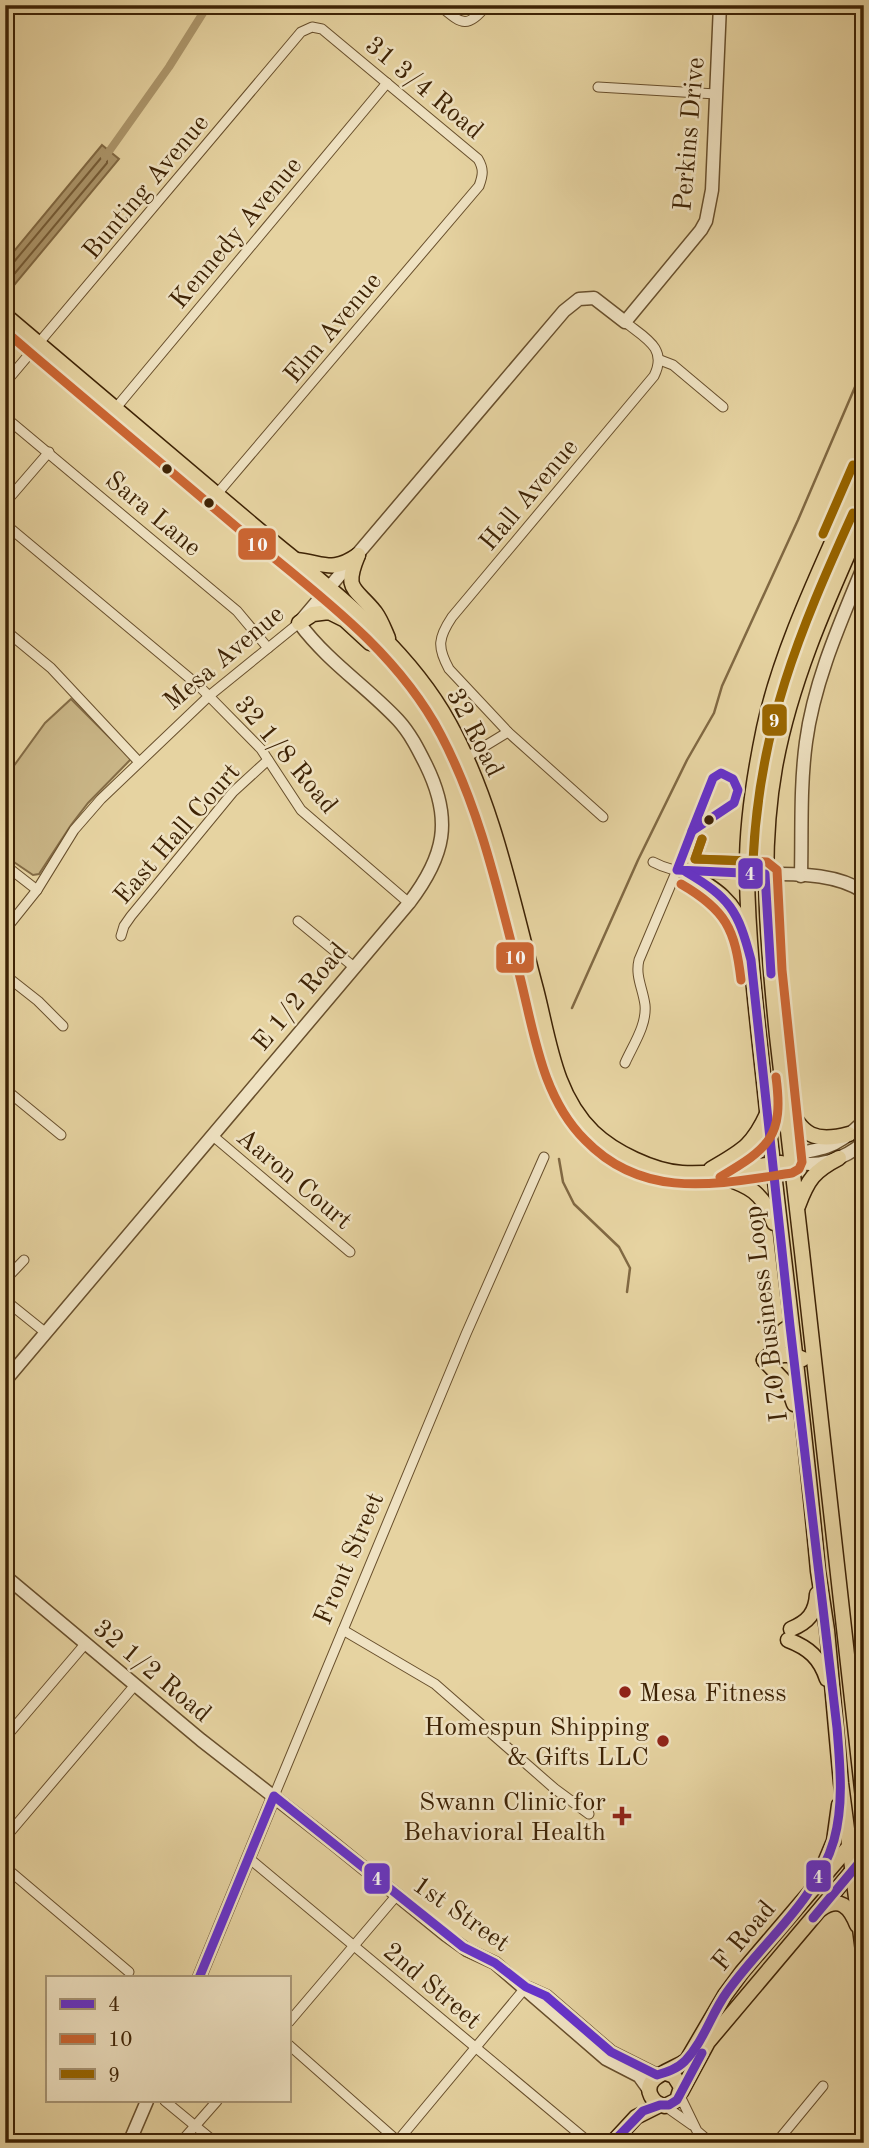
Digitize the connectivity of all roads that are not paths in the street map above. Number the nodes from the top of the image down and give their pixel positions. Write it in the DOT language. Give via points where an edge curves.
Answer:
graph roads {
  1 [pos="439,5"];
  2 [pos="487,5"];
  3 [pos="720,5"];
  4 [pos="322,29"];
  5 [pos="387,83"];
  6 [pos="598,87"];
  7 [pos="716,93"];
  8 [pos="478,186"];
  9 [pos="5,316"];
  10 [pos="625,322"];
  11 [pos="40,345"];
  12 [pos="660,360"];
  13 [pos="5,383"];
  14 [pos="723,407"];
  15 [pos="115,409"];
  16 [pos="5,417"];
  17 [pos="49,452"];
  18 [pos="864,470"];
  19 [pos="216,494"];
  20 [pos="5,503"];
  21 [pos="864,518"];
  22 [pos="5,524"];
  23 [pos="358,555"];
  24 [pos="295,560"];
  25 [pos="864,565"];
  26 [pos="329,589"];
  27 [pos="299,623"];
  28 [pos="5,630"];
  29 [pos="440,644"];
  30 [pos="268,648"];
  31 [pos="394,649"];
  32 [pos="209,695"];
  33 [pos="508,732"];
  34 [pos="467,757"];
  35 [pos="268,760"];
  36 [pos="139,762"];
  37 [pos="603,817"];
  38 [pos="653,862"];
  39 [pos="5,865"];
  40 [pos="681,871"];
  41 [pos="747,873"];
  42 [pos="765,874"];
  43 [pos="801,876"];
  44 [pos="37,890"];
  45 [pos="864,892"];
  46 [pos="409,903"];
  47 [pos="298,921"];
  48 [pos="5,930"];
  49 [pos="121,936"];
  50 [pos="751,960"];
  51 [pos="354,967"];
  52 [pos="5,975"];
  53 [pos="63,1026"];
  54 [pos="625,1063"];
  55 [pos="782,1080"];
  56 [pos="5,1089"];
  57 [pos="767,1112"];
  58 [pos="864,1121"];
  59 [pos="849,1134"];
  60 [pos="61,1135"];
  61 [pos="212,1136"];
  62 [pos="864,1142"];
  63 [pos="544,1157"];
  64 [pos="839,1158"];
  65 [pos="790,1161"];
  66 [pos="772,1164"];
  67 [pos="707,1172"];
  68 [pos="797,1211"];
  69 [pos="349,1252"];
  70 [pos="783,1254"];
  71 [pos="24,1261"];
  72 [pos="5,1280"];
  73 [pos="5,1300"];
  74 [pos="790,1326"];
  75 [pos="46,1333"];
  76 [pos="795,1355"];
  77 [pos="764,1360"];
  78 [pos="814,1364"];
  79 [pos="5,1381"];
  80 [pos="807,1463"];
  81 [pos="818,1571"];
  82 [pos="5,1576"];
  83 [pos="343,1630"];
  84 [pos="86,1643"];
  85 [pos="135,1685"];
  86 [pos="835,1704"];
  87 [pos="854,1717"];
  88 [pos="5,1738"];
  89 [pos="864,1754"];
  90 [pos="841,1783"];
  91 [pos="274,1796"];
  92 [pos="864,1807"];
  93 [pos="589,1814"];
  94 [pos="864,1829"];
  95 [pos="5,1838"];
  96 [pos="850,1845"];
  97 [pos="864,1857"];
  98 [pos="250,1859"];
  99 [pos="5,1867"];
  100 [pos="854,1869"];
  101 [pos="397,1895"];
  102 [pos="807,1896"];
  103 [pos="820,1909"];
  104 [pos="861,1932"];
  105 [pos="353,1946"];
  106 [pos="864,1959"];
  107 [pos="130,1972"];
  108 [pos="201,1976"];
  109 [pos="526,1987"];
  110 [pos="290,2021"];
  111 [pos="290,2046"];
  112 [pos="475,2047"];
  113 [pos="662,2074"];
  114 [pos="823,2086"];
  115 [pos="649,2090"];
  116 [pos="680,2094"];
  117 [pos="147,2102"];
  118 [pos="166,2102"];
  119 [pos="216,2102"];
  120 [pos="662,2105"];
  121 [pos="195,2125"];
  122 [pos="694,2126"];
  123 [pos="624,2129"];
  124 [pos="398,2142"];
  125 [pos="129,2143"];
  126 [pos="180,2143"];
  127 [pos="216,2143"];
  128 [pos="590,2143"];
  129 [pos="612,2143"];
  130 [pos="711,2143"];
  131 [pos="776,2143"];
  1 -- 2 [label="street" via="468,23"];
  3 -- 7 [label="street, Perkins Drive"];
  4 -- 5 [label="street, 31 3/4 Road"];
  4 -- 11 [label="street, Bunting Avenue" via="301,32"];
  5 -- 8 [label="street, 31 3/4 Road" via="478,159 484,168"];
  5 -- 15 [label="street, Kennedy Avenue"];
  6 -- 7 [label="street"];
  7 -- 10 [label="street, Perkins Drive" via="712,190 706,221 690,247"];
  8 -- 19 [label="street, Elm Avenue"];
  9 -- 11 [label="main road, 32 Road"];
  10 -- 12 [label="street" via="653,345"];
  10 -- 23 [label="street, Mesa Avenue" via="600,301 587,297 564,311"];
  11 -- 13 [label="street, Bunting Avenue"];
  11 -- 15 [label="main road, 32 Road"];
  12 -- 14 [label="street" via="673,365"];
  12 -- 29 [label="street, Hall Avenue" via="654,376 452,617"];
  15 -- 19 [label="main road, 32 Road"];
  16 -- 17 [label="street, Sara Lane"];
  17 -- 20 [label="street"];
  17 -- 30 [label="street, Sara Lane" via="237,611"];
  18 -- 41 [label="main road, I 70 Business Loop" via="773,695 755,779"];
  19 -- 24 [label="main road, 32 Road"];
  21 -- 42 [label="main road, I 70 Business Loop" via="811,640 784,726 769,811"];
  22 -- 32 [label="street, 32 1/8 Road"];
  23 -- 24 [label="main road" via="336,566"];
  23 -- 26 [label="street, Mesa Avenue"];
  23 -- 31 [label="main road" via="352,586 376,613"];
  24 -- 26 [label="main road, 32 Road"];
  25 -- 43 [label="street" via="832,646 809,725"];
  26 -- 27 [label="street, Mesa Avenue"];
  26 -- 31 [label="main road, 32 Road"];
  27 -- 30 [label="street, Mesa Avenue"];
  27 -- 31 [label="main road" via="313,614 329,612 370,643"];
  27 -- 46 [label="street, E 1/2 Road" via="323,653 404,727 436,787 442,817 440,849"];
  28 -- 36 [label="street" via="51,668"];
  29 -- 33 [label="street, 32 Road" via="449,669"];
  30 -- 32 [label="street, Mesa Avenue"];
  31 -- 34 [label="main road, 32 Road" via="438,706"];
  32 -- 35 [label="street, 32 1/8 Road"];
  32 -- 36 [label="street, Mesa Avenue"];
  33 -- 34 [label="street"];
  33 -- 37 [label="street, 32 Road"];
  34 -- 67 [label="main road, 32 Road" via="492,827 554,1062 572,1104 603,1141 627,1156 680,1173"];
  35 -- 46 [label="street, 32 1/8 Road" via="308,817"];
  35 -- 49 [label="street, East Hall Court" via="233,792 131,916"];
  36 -- 44 [label="street, Mesa Avenue" via="74,830"];
  38 -- 40 [label="street"];
  39 -- 44 [label="street"];
  40 -- 41 [label="street"];
  40 -- 50 [label="main road" via="731,903 744,929"];
  40 -- 54 [label="street" via="639,961 645,1016"];
  41 -- 42 [label="street"];
  41 -- 50 [label="main road, I 70 Business Loop"];
  42 -- 43 [label="street"];
  42 -- 55 [label="main road, I 70 Business Loop"];
  43 -- 45 [label="street" via="837,880"];
  44 -- 48 [label="street, Mesa Avenue"];
  46 -- 51 [label="street, E 1/2 Road"];
  47 -- 51 [label="street"];
  50 -- 57 [label="main road, I 70 Business Loop"];
  51 -- 61 [label="street, E 1/2 Road"];
  52 -- 53 [label="street"];
  55 -- 59 [label="main road" via="793,1115 805,1131 824,1138"];
  55 -- 65 [label="main road, I 70 Business Loop"];
  56 -- 60 [label="street"];
  57 -- 66 [label="main road, I 70 Business Loop"];
  57 -- 67 [label="main road" via="747,1147"];
  58 -- 59 [label="street, 32 Road"];
  59 -- 65 [label="street, 32 Road"];
  61 -- 69 [label="street, Aaron Court"];
  61 -- 75 [label="street, E 1/2 Road"];
  62 -- 64 [label="street, 32 Road"];
  63 -- 83 [label="street, Front Street"];
  64 -- 65 [label="street, 32 Road" via="807,1165"];
  64 -- 68 [label="main road" via="810,1179"];
  65 -- 66 [label="main road, 32 Road"];
  65 -- 68 [label="main road, I 70 Business Loop"];
  66 -- 67 [label="main road, 32 Road"];
  66 -- 70 [label="main road, I 70 Business Loop"];
  67 -- 70 [label="main road" via="760,1195"];
  68 -- 78 [label="main road, I 70 Business Loop"];
  70 -- 74 [label="main road, I 70 Business Loop"];
  71 -- 72 [label="street"];
  73 -- 75 [label="street"];
  74 -- 76 [label="main road, I 70 Business Loop"];
  74 -- 77 [label="main road"];
  75 -- 79 [label="street, E 1/2 Road"];
  76 -- 77 [label="main road"];
  76 -- 78 [label="main road"];
  76 -- 80 [label="main road, I 70 Business Loop"];
  77 -- 80 [label="main road" via="791,1391"];
  78 -- 87 [label="main road, I 70 Business Loop"];
  80 -- 81 [label="main road, I 70 Business Loop"];
  81 -- 86 [label="main road, I 70 Business Loop"];
  81 -- 86 [label="main road" via="812,1615 790,1635 818,1659"];
  82 -- 84 [label="street, 32 1/2 Road"];
  83 -- 91 [label="street, Front Street"];
  83 -- 93 [label="street" via="435,1684"];
  84 -- 85 [label="street, 32 1/2 Road"];
  84 -- 88 [label="street"];
  85 -- 91 [label="street, 32 1/2 Road"];
  85 -- 95 [label="street"];
  86 -- 90 [label="main road, I 70 Business Loop"];
  87 -- 89 [label="main road"];
  87 -- 92 [label="main road, I 70 Business Loop"];
  90 -- 96 [label="main road, I 70 Business Loop"];
  90 -- 102 [label="main road" via="834,1841"];
  91 -- 98 [label="street, Front Street"];
  91 -- 101 [label="street, 1st Street"];
  94 -- 96 [label="main road, F Road"];
  96 -- 100 [label="main road, I 70 Business Loop"];
  96 -- 102 [label="main road, F Road"];
  97 -- 100 [label="main road, F Road"];
  98 -- 105 [label="street, 2nd Street"];
  98 -- 108 [label="street, Front Street"];
  99 -- 107 [label="street"];
  100 -- 103 [label="main road, F Road"];
  100 -- 104 [label="main road, I 70 Business Loop"];
  101 -- 105 [label="street"];
  101 -- 109 [label="street, 1st Street" via="463,1947 495,1963"];
  102 -- 113 [label="main road, F Road" via="726,1995 690,2056"];
  103 -- 104 [label="main road" via="834,1902 846,1905"];
  103 -- 116 [label="main road, F Road" via="708,2042"];
  104 -- 106 [label="main road, I 70 Business Loop"];
  105 -- 110 [label="street"];
  105 -- 112 [label="street, 2nd Street"];
  109 -- 112 [label="street"];
  109 -- 113 [label="street, 1st Street" via="546,1996 611,2052"];
  109 -- 115 [label="street, 1st Street" via="599,2054 639,2076"];
  111 -- 124 [label="street"];
  112 -- 124 [label="street"];
  112 -- 128 [label="street, 2nd Street"];
  113 -- 115 [label="main road"];
  113 -- 116 [label="main road" via="678,2079"];
  114 -- 131 [label="street"];
  115 -- 120 [label="main road" via="652,2099"];
  115 -- 123 [label="main road"];
  116 -- 120 [label="main road" via="674,2103"];
  116 -- 122 [label="street"];
  117 -- 125 [label="street"];
  118 -- 121 [label="street"];
  119 -- 121 [label="street"];
  120 -- 122 [label="street"];
  120 -- 123 [label="main road" via="643,2111"];
  121 -- 126 [label="street"];
  121 -- 127 [label="street"];
  122 -- 130 [label="street"];
  123 -- 129 [label="main road"];
}
